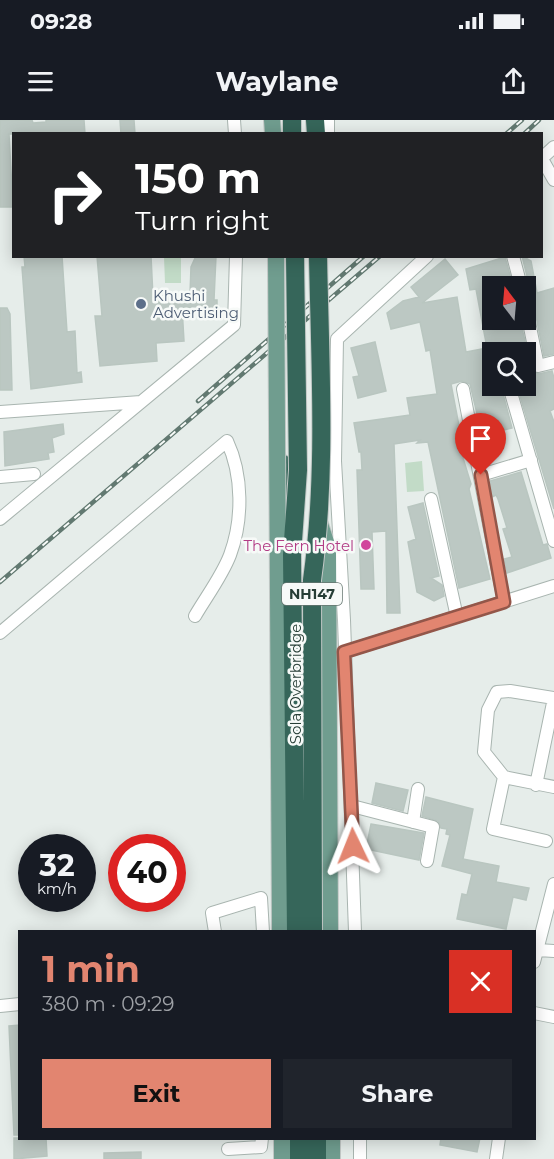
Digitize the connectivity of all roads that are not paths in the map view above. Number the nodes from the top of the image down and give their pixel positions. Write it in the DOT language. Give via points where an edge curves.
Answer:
graph roads {
  1 [pos="543,160"];
  2 [pos="554,180"];
  3 [pos="236,258"];
  4 [pos="276,258"];
  5 [pos="295,258"];
  6 [pos="318,258"];
  7 [pos="425,258"];
  8 [pos="513,258"];
  9 [pos="518,276"];
  10 [pos="531,330"];
  11 [pos="554,362"];
  12 [pos="463,389"];
  13 [pos="512,396"];
  14 [pos="141,402"];
  15 [pos="0,412"];
  16 [pos="278,413"];
  17 [pos="531,460"];
  18 [pos="34,474"];
  19 [pos="481,475"];
  20 [pos="0,477"];
  21 [pos="431,500"];
  22 [pos="0,519"];
  23 [pos="320,524"];
  24 [pos="554,541"];
  25 [pos="292,555"];
  26 [pos="554,586"];
  27 [pos="554,592"];
  28 [pos="504,602"];
  29 [pos="195,616"];
  30 [pos="457,617"];
  31 [pos="0,633"];
  32 [pos="344,656"];
  33 [pos="554,698"];
  34 [pos="504,777"];
  35 [pos="536,784"];
  36 [pos="554,787"];
  37 [pos="418,789"];
  38 [pos="351,806"];
  39 [pos="413,822"];
  40 [pos="546,841"];
  41 [pos="427,861"];
  42 [pos="554,884"];
  43 [pos="215,930"];
  44 [pos="263,930"];
  45 [pos="280,930"];
  46 [pos="296,930"];
  47 [pos="313,930"];
  48 [pos="330,930"];
  49 [pos="355,930"];
  50 [pos="554,951"];
  51 [pos="536,956"];
  52 [pos="18,1004"];
  53 [pos="0,1006"];
  54 [pos="536,1013"];
  55 [pos="554,1017"];
  56 [pos="282,1140"];
  57 [pos="298,1140"];
  58 [pos="317,1140"];
  59 [pos="332,1140"];
  60 [pos="360,1140"];
  61 [pos="499,1140"];
  62 [pos="261,1141"];
  63 [pos="228,1149"];
  64 [pos="282,1159"];
  65 [pos="299,1159"];
  66 [pos="317,1159"];
  67 [pos="332,1159"];
  68 [pos="360,1159"];
  69 [pos="496,1159"];
  1 -- 2 [label="street"];
  3 -- 14 [label="street" via="234,325"];
  4 -- 16 [label="main road, bridge"];
  5 -- 25 [label="highway, Sola Overbridge / NH147, bridge" via="298,471"];
  6 -- 23 [label="highway, Sola Overbridge / NH147, bridge"];
  7 -- 32 [label="street" via="337,339 335,461"];
  8 -- 9 [label="street"];
  10 -- 11 [label="street" via="538,366"];
  12 -- 19 [label="street"];
  13 -- 17 [label="street"];
  14 -- 15 [label="street"];
  14 -- 22 [label="street"];
  16 -- 25 [label="highway, bridge"];
  16 -- 45 [label="main road, bridge"];
  17 -- 19 [label="street"];
  17 -- 24 [label="street"];
  18 -- 20 [label="street"];
  19 -- 28 [label="street"];
  21 -- 30 [label="street"];
  23 -- 47 [label="highway, Sola Overbridge / NH147, bridge" via="312,580"];
  23 -- 48 [label="main road" via="328,548"];
  25 -- 46 [label="highway, Sola Overbridge / NH147, bridge"];
  26 -- 28 [label="street"];
  27 -- 32 [label="street"];
  28 -- 30 [label="street"];
  29 -- 31 [label="street" via="230,556 240,508 234,456 227,441"];
  30 -- 32 [label="street"];
  32 -- 38 [label="street"];
  33 -- 34 [label="street" via="510,691 494,694 488,710 484,752"];
  33 -- 35 [label="street"];
  34 -- 35 [label="street"];
  34 -- 40 [label="street" via="489,828"];
  35 -- 36 [label="street"];
  37 -- 39 [label="street"];
  38 -- 39 [label="street"];
  38 -- 49 [label="street"];
  39 -- 41 [label="street" via="433,827"];
  42 -- 51 [label="street"];
  43 -- 44 [label="street" via="212,913 261,898"];
  50 -- 51 [label="street"];
  52 -- 53 [label="street"];
  54 -- 55 [label="street"];
  56 -- 64 [label="main road"];
  57 -- 65 [label="highway"];
  58 -- 66 [label="highway"];
  59 -- 67 [label="main road"];
  60 -- 68 [label="street"];
  61 -- 69 [label="street"];
  62 -- 63 [label="street"];
}
